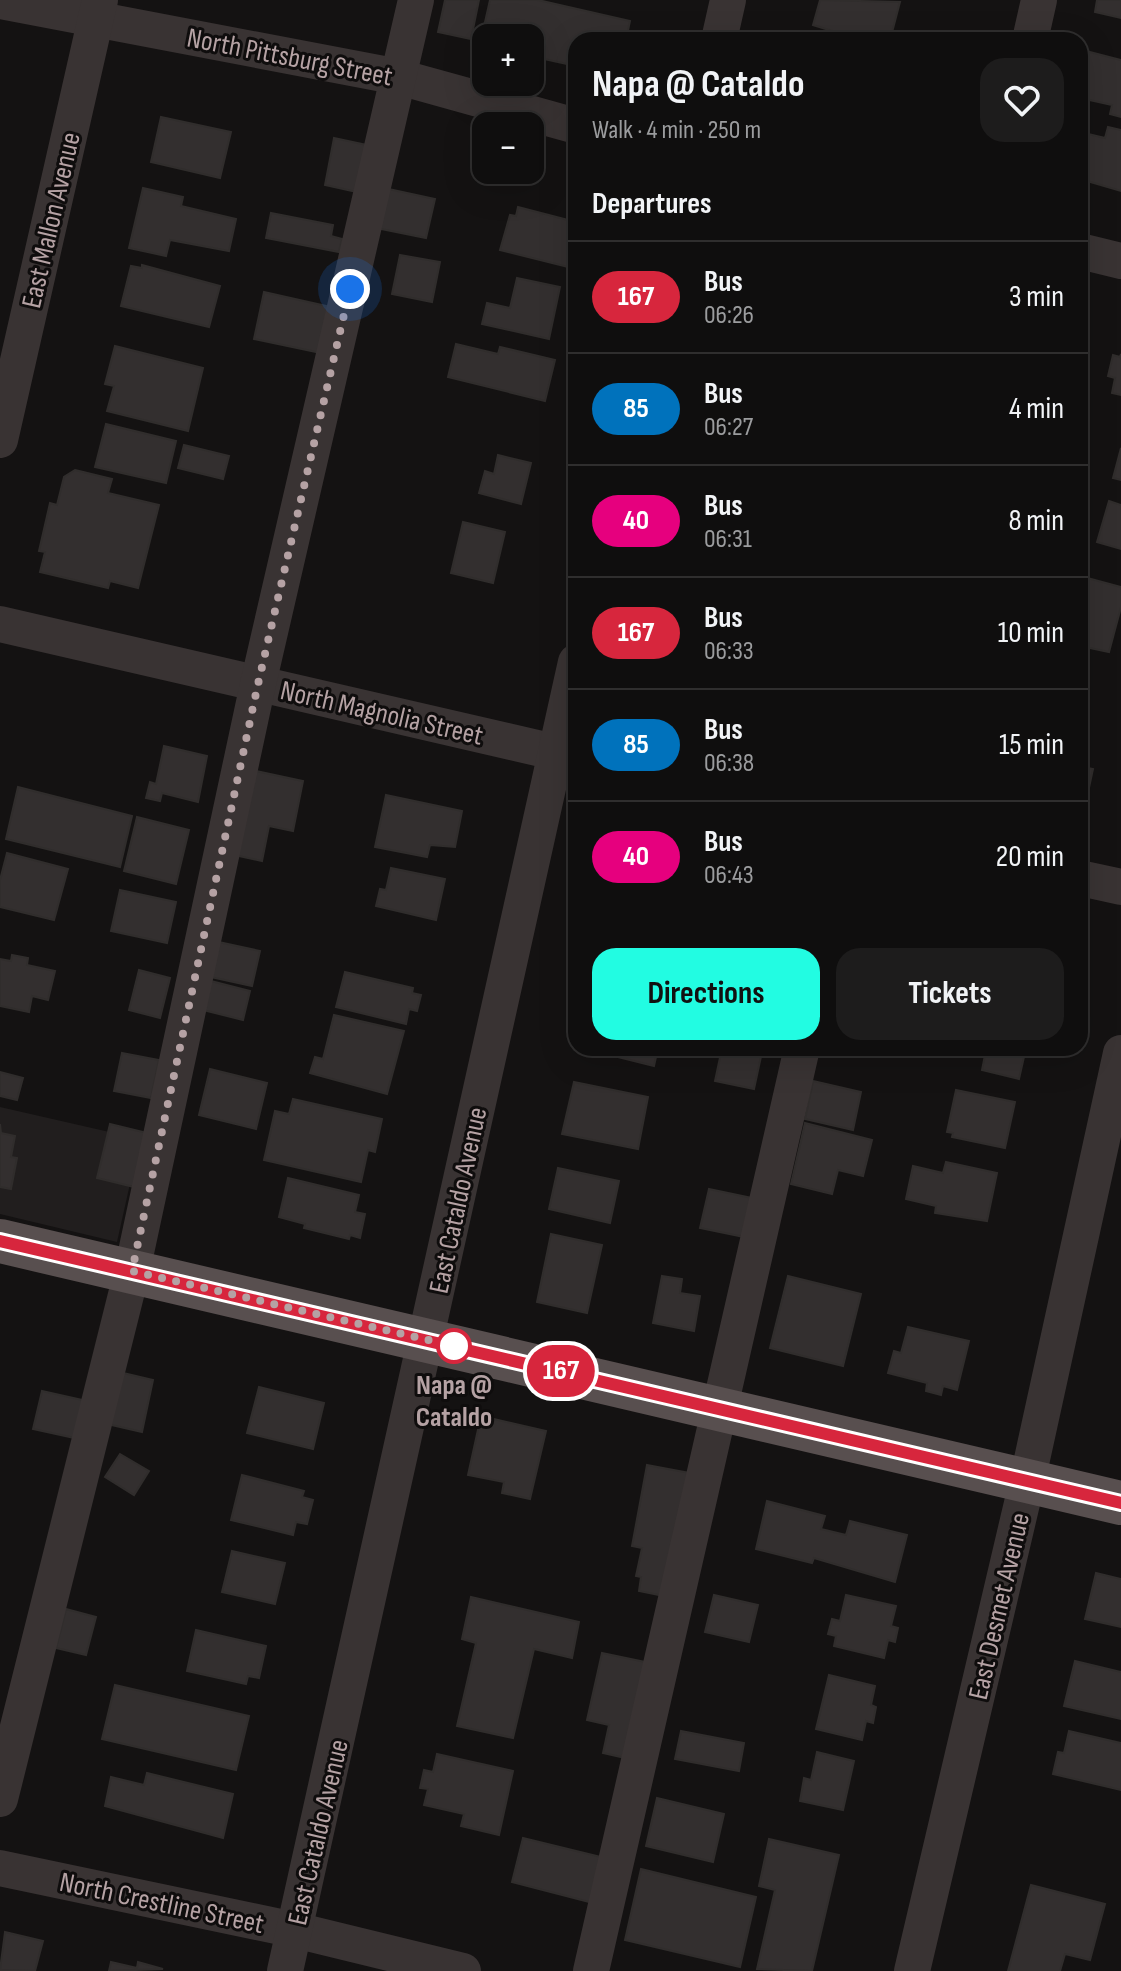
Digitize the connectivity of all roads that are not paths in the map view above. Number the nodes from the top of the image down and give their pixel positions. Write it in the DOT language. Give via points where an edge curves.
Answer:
graph roads {
  1 [pos="416,0"];
  2 [pos="728,0"];
  3 [pos="1039,0"];
  4 [pos="0,1"];
  5 [pos="98,9"];
  6 [pos="721,32"];
  7 [pos="1032,32"];
  8 [pos="399,77"];
  9 [pos="568,124"];
  10 [pos="1088,253"];
  11 [pos="1121,261"];
  12 [pos="0,440"];
  13 [pos="0,624"];
  14 [pos="258,684"];
  15 [pos="566,754"];
  16 [pos="1088,880"];
  17 [pos="1121,887"];
  18 [pos="1121,1053"];
  19 [pos="800,1056"];
  20 [pos="0,1241"];
  21 [pos="132,1271"];
  22 [pos="427,1340"];
  23 [pos="720,1409"];
  24 [pos="1027,1482"];
  25 [pos="1121,1503"];
  26 [pos="0,1799"];
  27 [pos="0,1868"];
  28 [pos="295,1930"];
  29 [pos="285,1971"];
  30 [pos="463,1971"];
  31 [pos="591,1971"];
  32 [pos="912,1971"];
  1 -- 8 [label="street"];
  2 -- 6 [label="street"];
  3 -- 7 [label="street"];
  4 -- 5 [label="street, North Pittsburg Street"];
  5 -- 8 [label="street, North Pittsburg Street"];
  5 -- 12 [label="street, East Mallon Avenue"];
  8 -- 9 [label="street, North Pittsburg Street"];
  8 -- 14 [label="street"];
  10 -- 11 [label="street"];
  13 -- 14 [label="street, North Magnolia Street"];
  14 -- 15 [label="street, North Magnolia Street"];
  14 -- 21 [label="street"];
  15 -- 22 [label="street, East Cataldo Avenue"];
  16 -- 17 [label="street"];
  18 -- 24 [label="street, East Desmet Avenue"];
  19 -- 23 [label="street"];
  20 -- 21 [label="main road"];
  21 -- 22 [label="main road"];
  21 -- 26 [label="street"];
  22 -- 23 [label="main road"];
  22 -- 28 [label="street, East Cataldo Avenue"];
  23 -- 24 [label="main road"];
  23 -- 31 [label="street"];
  24 -- 25 [label="main road"];
  24 -- 32 [label="street, East Desmet Avenue"];
  27 -- 28 [label="street, North Crestline Street"];
  28 -- 29 [label="street, East Cataldo Avenue"];
  28 -- 30 [label="street, North Crestline Street"];
}
